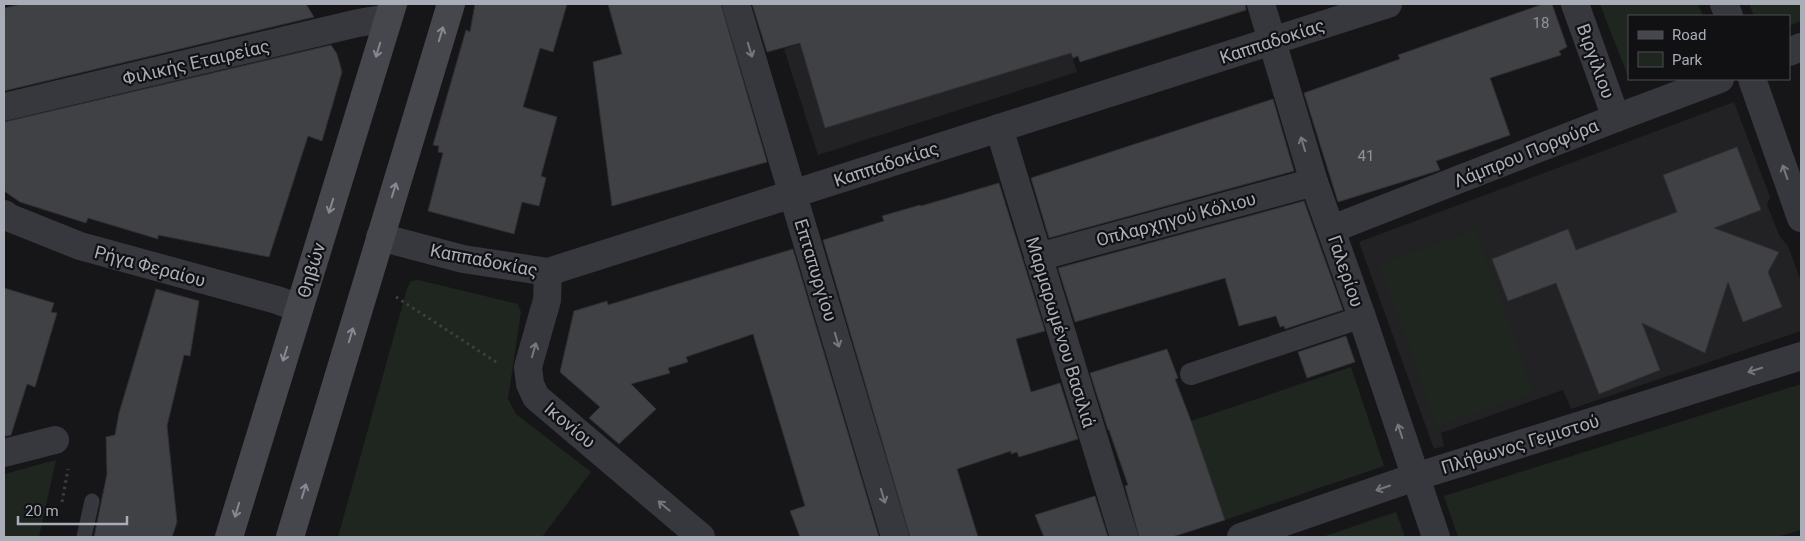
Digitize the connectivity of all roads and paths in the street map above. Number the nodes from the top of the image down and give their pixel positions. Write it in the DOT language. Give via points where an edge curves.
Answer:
graph roads {
  1 [pos="450,4"];
  2 [pos="736,4"];
  3 [pos="1261,4"];
  4 [pos="1388,4"];
  5 [pos="1575,4"];
  6 [pos="390,11"];
  7 [pos="1272,41"];
  8 [pos="1717,80"];
  9 [pos="1752,80"];
  10 [pos="4,107"];
  11 [pos="1616,118"];
  12 [pos="999,128"];
  13 [pos="1314,182"];
  14 [pos="793,194"];
  15 [pos="4,214"];
  16 [pos="1801,218"];
  17 [pos="1332,229"];
  18 [pos="380,237"];
  19 [pos="1038,257"];
  20 [pos="548,272"];
  21 [pos="368,278"];
  22 [pos="300,308"];
  23 [pos="1362,318"];
  24 [pos="1801,356"];
  25 [pos="1191,374"];
  26 [pos="530,384"];
  27 [pos="56,440"];
  28 [pos="4,453"];
  29 [pos="1415,477"];
  30 [pos="92,501"];
  31 [pos="61,508"];
  32 [pos="84,537"];
  33 [pos="229,537"];
  34 [pos="290,537"];
  35 [pos="702,537"];
  36 [pos="896,537"];
  37 [pos="1124,537"];
  38 [pos="1241,537"];
  39 [pos="1436,537"];
  18 -- 1 [label="main road, one-way"];
  2 -- 14 [label="street, Επταπυργίου, one-way"];
  3 -- 7 [label="street, Γαλερίου"];
  4 -- 7 [label="street, Καππαδοκίας"];
  5 -- 11 [label="street, Βιργίλιου"];
  6 -- 10 [label="street, Φιλικής Εταιρείας" via="349,26"];
  6 -- 22 [label="main road, Θηβών, one-way"];
  7 -- 12 [label="street, Καππαδοκίας"];
  13 -- 7 [label="street, Γαλερίου, one-way"];
  8 -- 11 [label="street, Λάμπρου Πορφύρα"];
  16 -- 9 [label="street, one-way"];
  11 -- 17 [label="street, Λάμπρου Πορφύρα"];
  12 -- 14 [label="street, Καππαδοκίας"];
  12 -- 19 [label="street, Μαρμαρωμένου Βασιλιά"];
  13 -- 17 [label="street, Γαλερίου"];
  13 -- 19 [label="street, Οπλαρχηγού Κόλιου"];
  14 -- 20 [label="street, Καππαδοκίας"];
  14 -- 36 [label="street, Επταπυργίου, one-way"];
  15 -- 22 [label="street, Ρήγα Φεραίου" via="80,246"];
  17 -- 23 [label="street, Γαλερίου"];
  18 -- 20 [label="street, Καππαδοκίας" via="463,259"];
  18 -- 21 [label="main road"];
  19 -- 37 [label="street, Μαρμαρωμένου Βασιλιά"];
  26 -- 20 [label="street, one-way" via="528,368 547,300"];
  21 -- 26 [label="path"];
  34 -- 21 [label="main road, one-way"];
  22 -- 33 [label="main road, Θηβών, one-way"];
  23 -- 25 [label="street"];
  29 -- 23 [label="street, Γαλερίου, one-way"];
  24 -- 29 [label="street, Πλήθωνος Γεμιστού, one-way"];
  35 -- 26 [label="street, Ικονίου, one-way" via="536,397"];
  27 -- 28 [label="street"];
  27 -- 31 [label="path" via="63,450 68,469"];
  29 -- 38 [label="street, Πλήθωνος Γεμιστού, one-way"];
  29 -- 39 [label="street, Γαλερίου"];
  30 -- 32 [label="lane"];
}
